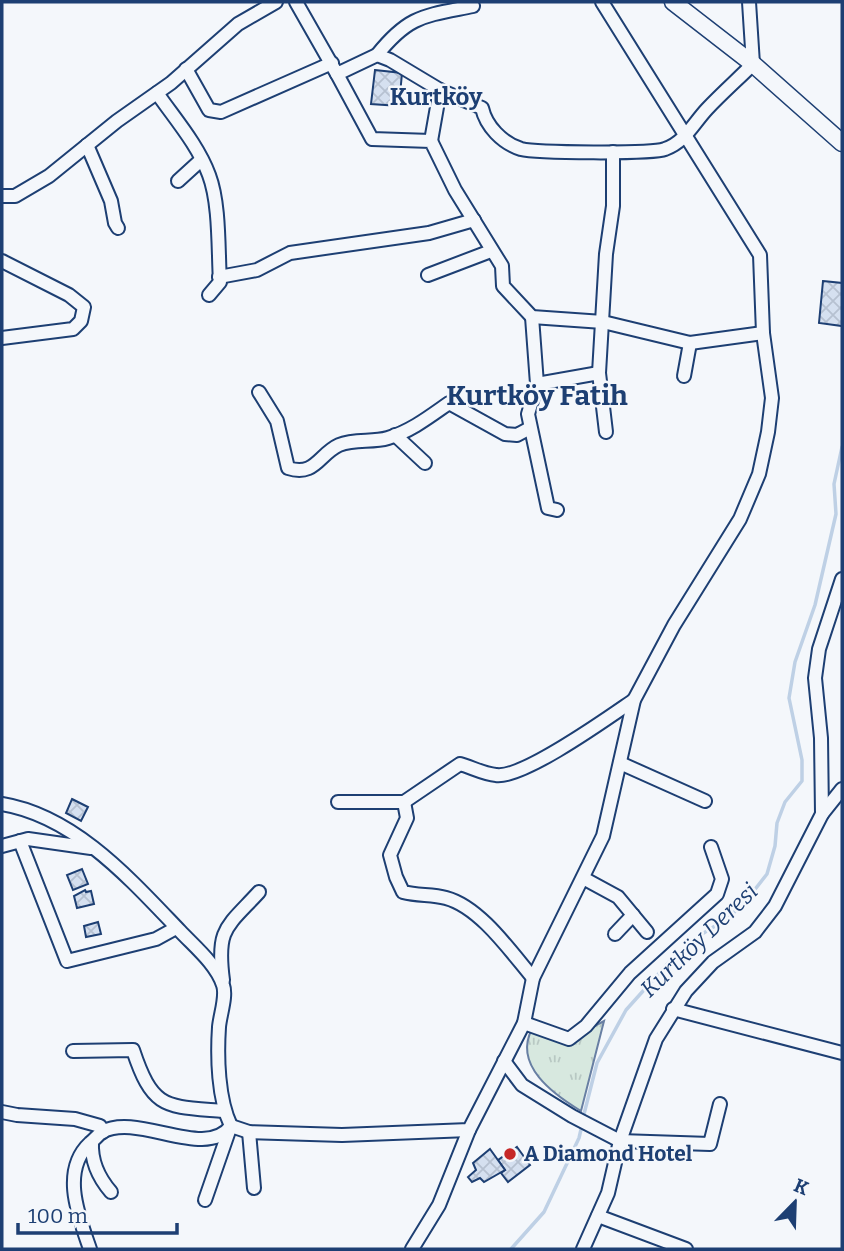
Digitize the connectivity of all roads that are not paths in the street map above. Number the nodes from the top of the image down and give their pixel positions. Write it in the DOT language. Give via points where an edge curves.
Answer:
graph roads {
  1 [pos="276,2"];
  2 [pos="296,2"];
  3 [pos="602,2"];
  4 [pos="673,2"];
  5 [pos="750,2"];
  6 [pos="472,6"];
  7 [pos="377,55"];
  8 [pos="753,64"];
  9 [pos="335,68"];
  10 [pos="186,69"];
  11 [pos="440,90"];
  12 [pos="158,93"];
  13 [pos="687,136"];
  14 [pos="432,141"];
  15 [pos="842,143"];
  16 [pos="87,145"];
  17 [pos="613,152"];
  18 [pos="201,160"];
  19 [pos="178,181"];
  20 [pos="2,196"];
  21 [pos="474,220"];
  22 [pos="118,228"];
  23 [pos="491,251"];
  24 [pos="2,261"];
  25 [pos="428,275"];
  26 [pos="219,277"];
  27 [pos="209,295"];
  28 [pos="532,317"];
  29 [pos="603,322"];
  30 [pos="763,333"];
  31 [pos="2,338"];
  32 [pos="690,343"];
  33 [pos="599,373"];
  34 [pos="684,376"];
  35 [pos="537,384"];
  36 [pos="259,392"];
  37 [pos="530,428"];
  38 [pos="606,432"];
  39 [pos="396,435"];
  40 [pos="425,463"];
  41 [pos="557,510"];
  42 [pos="842,579"];
  43 [pos="634,700"];
  44 [pos="620,763"];
  45 [pos="842,789"];
  46 [pos="705,801"];
  47 [pos="338,802"];
  48 [pos="404,802"];
  49 [pos="2,804"];
  50 [pos="822,814"];
  51 [pos="20,841"];
  52 [pos="2,846"];
  53 [pos="711,847"];
  54 [pos="95,849"];
  55 [pos="583,878"];
  56 [pos="259,892"];
  57 [pos="633,915"];
  58 [pos="176,928"];
  59 [pos="647,932"];
  60 [pos="615,934"];
  61 [pos="533,978"];
  62 [pos="224,987"];
  63 [pos="673,1009"];
  64 [pos="524,1023"];
  65 [pos="73,1051"];
  66 [pos="842,1053"];
  67 [pos="504,1061"];
  68 [pos="720,1104"];
  69 [pos="223,1111"];
  70 [pos="2,1112"];
  71 [pos="231,1126"];
  72 [pos="469,1130"];
  73 [pos="103,1132"];
  74 [pos="249,1132"];
  75 [pos="620,1141"];
  76 [pos="92,1142"];
  77 [pos="254,1188"];
  78 [pos="111,1192"];
  79 [pos="205,1200"];
  80 [pos="598,1216"];
  81 [pos="90,1249"];
  82 [pos="412,1249"];
  83 [pos="583,1249"];
  84 [pos="686,1249"];
  1 -- 10 [label="street" via="238,24"];
  2 -- 9 [label="street"];
  3 -- 13 [label="street"];
  4 -- 8 [label="main road"];
  5 -- 8 [label="street"];
  6 -- 7 [label="street" via="411,21"];
  7 -- 9 [label="street"];
  7 -- 11 [label="street"];
  8 -- 13 [label="street" via="706,110"];
  8 -- 15 [label="main road"];
  9 -- 10 [label="street" via="221,112 209,110"];
  9 -- 14 [label="street" via="372,139"];
  10 -- 12 [label="street"];
  11 -- 14 [label="street"];
  11 -- 17 [label="street" via="482,108 485,120 503,139 521,149"];
  12 -- 16 [label="street"];
  12 -- 18 [label="street"];
  13 -- 17 [label="street" via="664,150"];
  13 -- 30 [label="street" via="760,255"];
  14 -- 21 [label="street"];
  16 -- 20 [label="street" via="49,176 15,196"];
  16 -- 22 [label="street"];
  17 -- 29 [label="street"];
  18 -- 19 [label="street"];
  18 -- 26 [label="street" via="215,205"];
  21 -- 23 [label="street"];
  21 -- 26 [label="street" via="429,233 290,253 257,270"];
  23 -- 25 [label="street"];
  23 -- 28 [label="street" via="502,266 503,286"];
  24 -- 31 [label="street" via="84,307 73,329"];
  26 -- 27 [label="street"];
  28 -- 29 [label="street"];
  28 -- 35 [label="street"];
  29 -- 32 [label="street"];
  29 -- 33 [label="street"];
  30 -- 32 [label="street"];
  30 -- 43 [label="street" via="772,398 759,474 740,519"];
  32 -- 34 [label="street"];
  33 -- 35 [label="street"];
  33 -- 38 [label="street"];
  35 -- 37 [label="street" via="528,414"];
  36 -- 39 [label="street" via="277,421 288,468 297,471 309,469 336,446"];
  37 -- 39 [label="street" via="517,435 505,433 449,403"];
  37 -- 41 [label="street" via="548,508"];
  39 -- 40 [label="street"];
  42 -- 50 [label="street" via="819,649 815,678"];
  43 -- 44 [label="street"];
  43 -- 48 [label="street" via="568,744 514,772 498,776 460,764"];
  44 -- 46 [label="street"];
  44 -- 55 [label="street" via="603,836"];
  45 -- 50 [label="street"];
  47 -- 48 [label="street"];
  48 -- 61 [label="street" via="407,818 390,855 403,892 444,897 465,905"];
  49 -- 54 [label="street" via="60,825"];
  50 -- 63 [label="street" via="775,906 755,932 713,962"];
  51 -- 52 [label="street"];
  51 -- 54 [label="street"];
  51 -- 58 [label="street" via="67,961 156,939"];
  53 -- 64 [label="street" via="722,880 717,894 630,973 586,1026 569,1039"];
  54 -- 58 [label="street"];
  55 -- 57 [label="street" via="618,897"];
  55 -- 61 [label="street"];
  56 -- 62 [label="street" via="230,920 223,936"];
  57 -- 59 [label="street"];
  57 -- 60 [label="street"];
  58 -- 62 [label="street" via="214,968"];
  61 -- 64 [label="street"];
  62 -- 69 [label="street" via="219,1029"];
  63 -- 66 [label="street"];
  63 -- 75 [label="street" via="656,1039"];
  64 -- 67 [label="street"];
  65 -- 69 [label="street" via="133,1050 143,1079 156,1098 176,1107"];
  67 -- 72 [label="street"];
  67 -- 75 [label="street" via="522,1085"];
  68 -- 75 [label="street" via="710,1144"];
  69 -- 71 [label="street"];
  70 -- 73 [label="street" via="75,1119 100,1126"];
  71 -- 73 [label="street" via="213,1138 184,1138 147,1128"];
  71 -- 74 [label="street"];
  71 -- 79 [label="street"];
  72 -- 74 [label="street" via="342,1135"];
  72 -- 82 [label="street" via="439,1205"];
  73 -- 76 [label="street"];
  74 -- 77 [label="street"];
  75 -- 80 [label="street"];
  76 -- 78 [label="street" via="91,1157"];
  76 -- 81 [label="street" via="75,1166 75,1204"];
  80 -- 83 [label="street"];
  80 -- 84 [label="street"];
}
